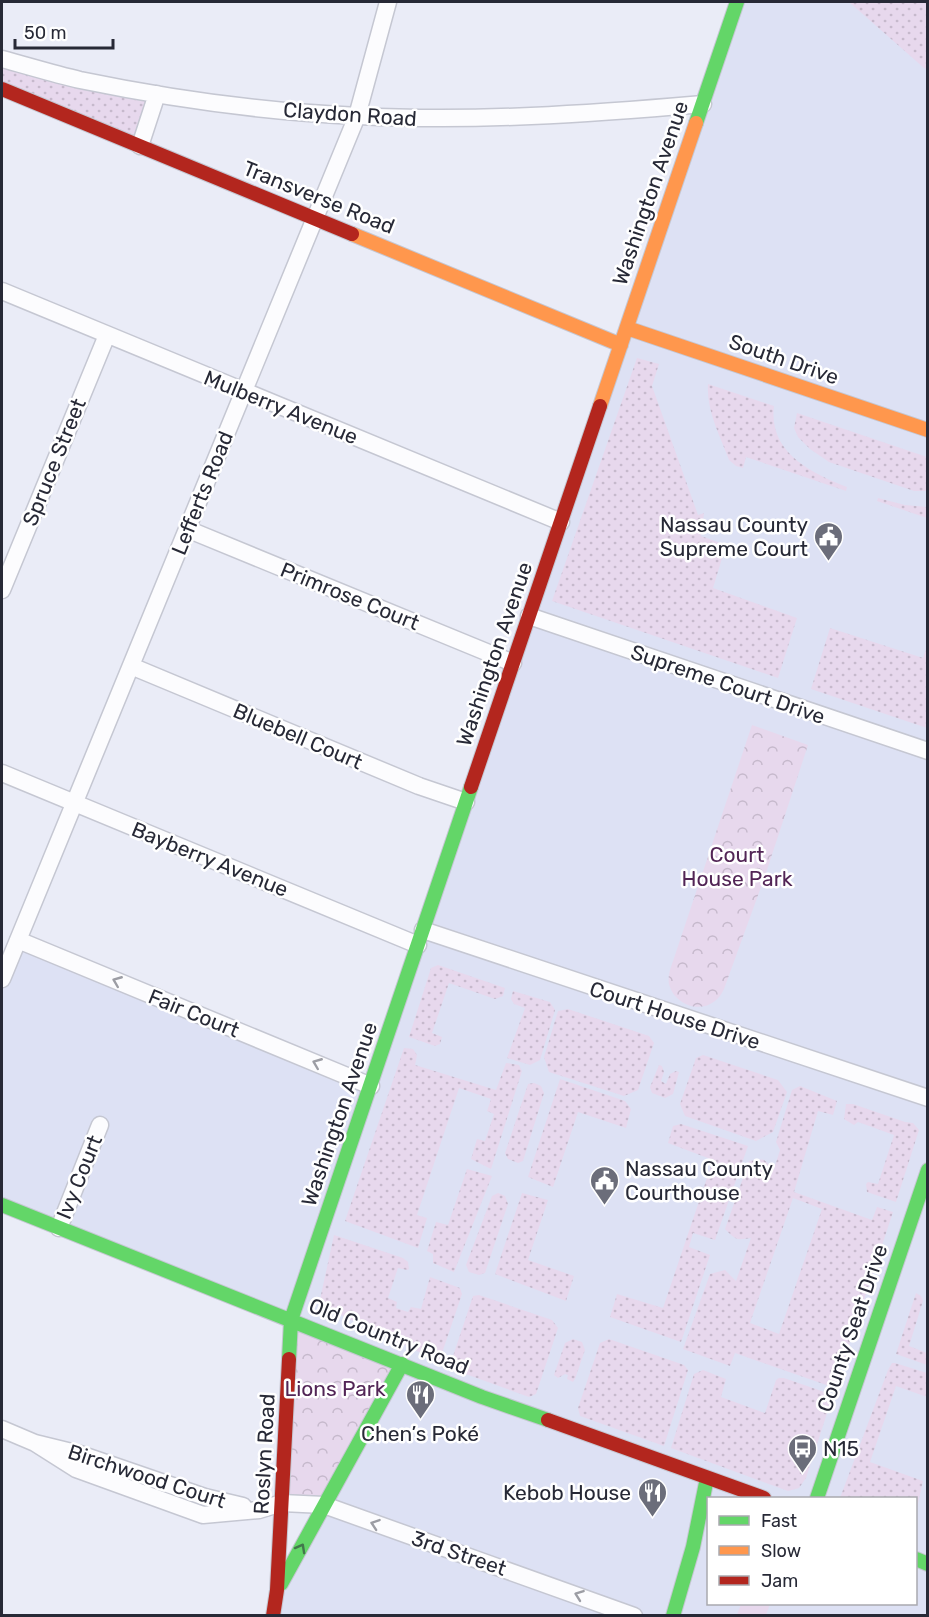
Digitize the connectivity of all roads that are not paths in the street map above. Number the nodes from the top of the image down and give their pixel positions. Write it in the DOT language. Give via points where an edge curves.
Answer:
graph roads {
  1 [pos="388,2"];
  2 [pos="737,2"];
  3 [pos="2,59"];
  4 [pos="2,89"];
  5 [pos="157,94"];
  6 [pos="703,104"];
  7 [pos="357,116"];
  8 [pos="140,146"];
  9 [pos="315,218"];
  10 [pos="2,291"];
  11 [pos="627,328"];
  12 [pos="107,335"];
  13 [pos="621,345"];
  14 [pos="244,391"];
  15 [pos="927,430"];
  16 [pos="561,522"];
  17 [pos="187,529"];
  18 [pos="2,590"];
  19 [pos="530,616"];
  20 [pos="513,663"];
  21 [pos="131,666"];
  22 [pos="927,751"];
  23 [pos="2,773"];
  24 [pos="466,802"];
  25 [pos="75,803"];
  26 [pos="421,938"];
  27 [pos="18,940"];
  28 [pos="2,979"];
  29 [pos="370,1086"];
  30 [pos="927,1098"];
  31 [pos="100,1125"];
  32 [pos="927,1170"];
  33 [pos="2,1205"];
  34 [pos="59,1228"];
  35 [pos="291,1320"];
  36 [pos="402,1364"];
  37 [pos="2,1429"];
  38 [pos="706,1478"];
  39 [pos="761,1497"];
  40 [pos="817,1497"];
  41 [pos="282,1503"];
  42 [pos="324,1505"];
  43 [pos="277,1590"];
  44 [pos="681,1592"];
  45 [pos="273,1616"];
  46 [pos="634,1616"];
  47 [pos="673,1616"];
  48 [pos="680,1616"];
  1 -- 7 [label="street, Lefferts Road"];
  2 -- 6 [label="main road, Washington Avenue"];
  3 -- 5 [label="street, Claydon Road"];
  4 -- 8 [label="main road, Transverse Road"];
  5 -- 7 [label="street, Claydon Road"];
  5 -- 8 [label="street"];
  6 -- 7 [label="street, Claydon Road" via="524,117"];
  6 -- 11 [label="main road, Washington Avenue"];
  7 -- 9 [label="street, Lefferts Road"];
  8 -- 9 [label="main road, Transverse Road"];
  9 -- 13 [label="main road, Transverse Road"];
  9 -- 14 [label="street, Lefferts Road"];
  10 -- 12 [label="street, Mulberry Avenue"];
  11 -- 13 [label="main road, Washington Avenue"];
  11 -- 15 [label="main road, South Drive"];
  12 -- 14 [label="street, Mulberry Avenue"];
  12 -- 18 [label="street, Spruce Street"];
  13 -- 16 [label="main road, Washington Avenue"];
  14 -- 16 [label="street, Mulberry Avenue"];
  14 -- 17 [label="street, Lefferts Road"];
  16 -- 19 [label="main road, Washington Avenue"];
  17 -- 20 [label="street, Primrose Court"];
  17 -- 21 [label="street, Lefferts Road"];
  19 -- 20 [label="main road, Washington Avenue"];
  19 -- 22 [label="street, Supreme Court Drive"];
  20 -- 24 [label="main road, Washington Avenue"];
  21 -- 24 [label="street, Bluebell Court"];
  21 -- 25 [label="street, Lefferts Road"];
  23 -- 25 [label="street, Bayberry Avenue"];
  24 -- 26 [label="main road, Washington Avenue"];
  25 -- 26 [label="street, Bayberry Avenue"];
  25 -- 27 [label="street, Lefferts Road"];
  26 -- 29 [label="main road, Washington Avenue"];
  26 -- 30 [label="street, Court House Drive"];
  27 -- 28 [label="street, Lefferts Road"];
  29 -- 27 [label="street, Fair Court, one-way"];
  29 -- 35 [label="main road, Washington Avenue"];
  31 -- 34 [label="street, Ivy Court"];
  32 -- 40 [label="main road, County Seat Drive"];
  33 -- 34 [label="main road, Old Country Road"];
  34 -- 35 [label="main road, Old Country Road"];
  35 -- 36 [label="main road, Old Country Road"];
  35 -- 41 [label="main road, Roslyn Road"];
  36 -- 38 [label="main road, Old Country Road"];
  36 -- 42 [label="main road, Roslyn Road"];
  37 -- 41 [label="street, Birchwood Court" via="205,1497 259,1510"];
  38 -- 39 [label="main road, Old Country Road"];
  38 -- 44 [label="main road"];
  41 -- 42 [label="street, 3rd Street"];
  41 -- 43 [label="main road, Roslyn Road"];
  43 -- 42 [label="main road, Roslyn Road, one-way"];
  46 -- 42 [label="street, 3rd Street, one-way"];
  43 -- 45 [label="main road, Roslyn Road"];
  44 -- 47 [label="main road"];
  44 -- 48 [label="street"];
}
